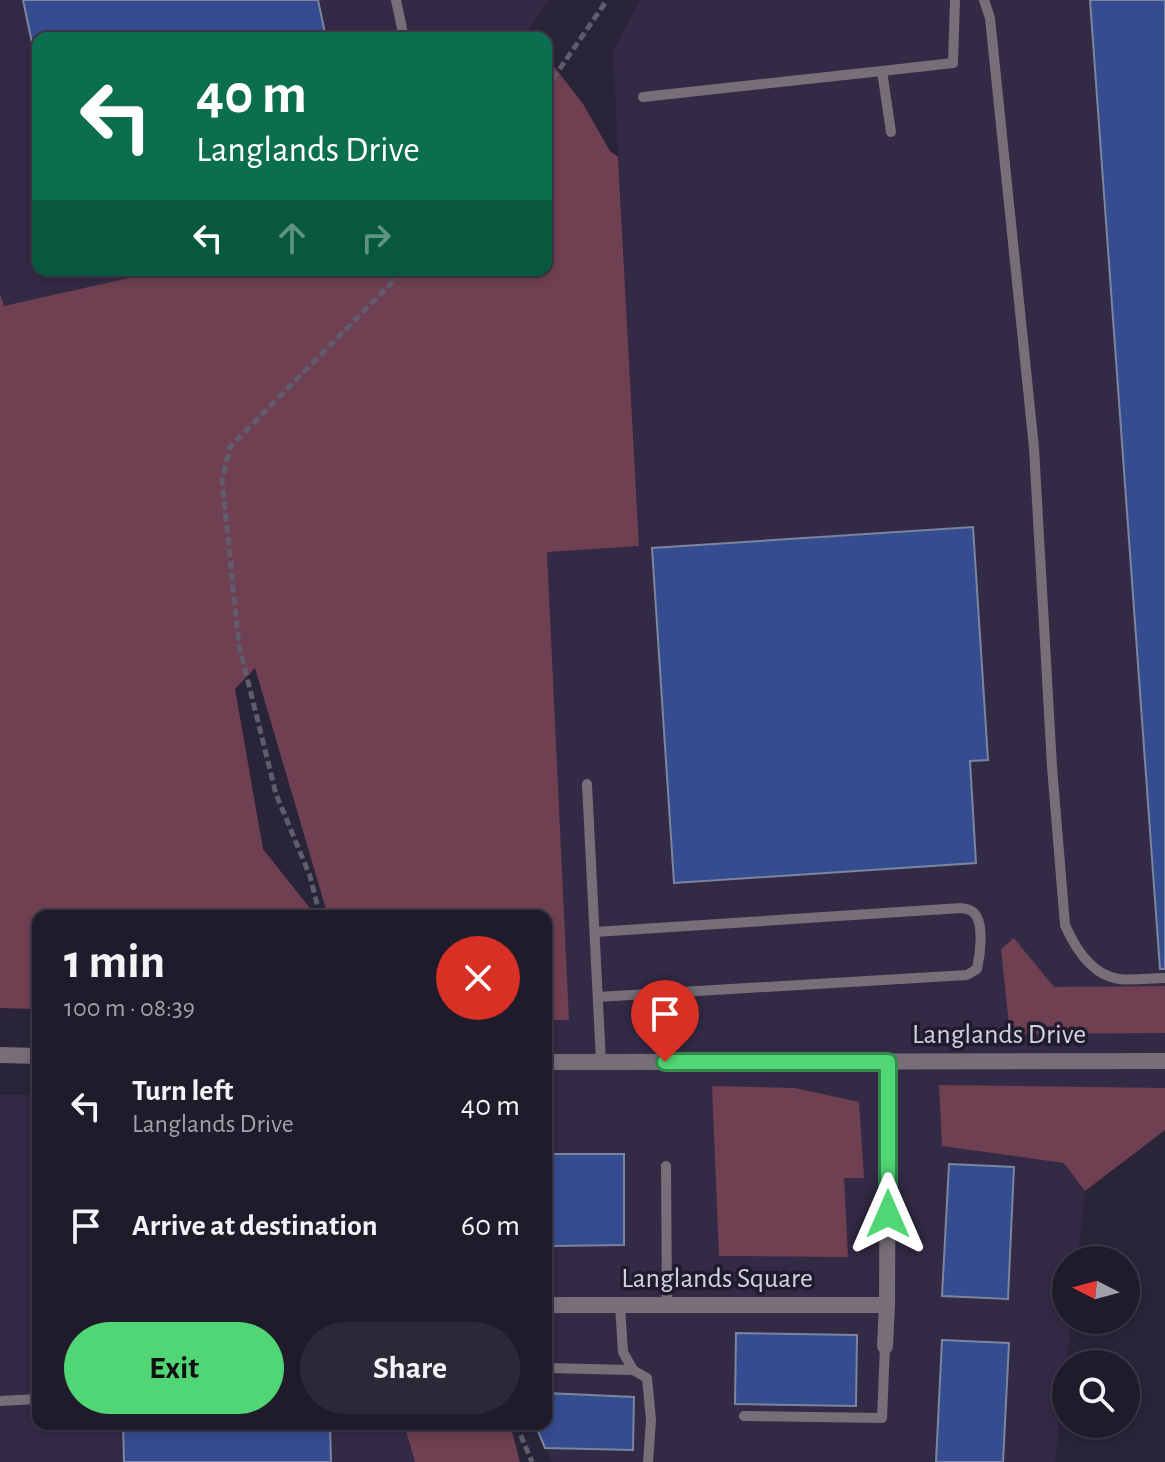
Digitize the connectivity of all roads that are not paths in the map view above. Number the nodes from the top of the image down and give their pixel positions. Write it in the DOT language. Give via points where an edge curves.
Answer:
graph roads {
  1 [pos="396,0"];
  2 [pos="955,0"];
  3 [pos="984,0"];
  4 [pos="403,32"];
  5 [pos="882,71"];
  6 [pos="643,97"];
  7 [pos="891,132"];
  8 [pos="587,784"];
  9 [pos="595,932"];
  10 [pos="1165,978"];
  11 [pos="598,997"];
  12 [pos="0,1055"];
  13 [pos="32,1056"];
  14 [pos="1165,1061"];
  15 [pos="552,1062"];
  16 [pos="601,1062"];
  17 [pos="888,1062"];
  18 [pos="666,1166"];
  19 [pos="552,1305"];
  20 [pos="620,1305"];
  21 [pos="667,1305"];
  22 [pos="887,1305"];
  23 [pos="885,1346"];
  24 [pos="552,1368"];
  25 [pos="633,1370"];
  26 [pos="32,1399"];
  27 [pos="0,1401"];
  28 [pos="744,1416"];
  29 [pos="648,1462"];
  1 -- 4 [label="lane"];
  2 -- 5 [label="lane" via="953,63"];
  3 -- 10 [label="lane" via="1034,448 1065,925 1075,947 1099,972 1118,979"];
  5 -- 6 [label="lane"];
  5 -- 7 [label="lane"];
  8 -- 9 [label="lane"];
  9 -- 11 [label="lane"];
  9 -- 11 [label="lane" via="961,908 973,912 979,922 981,953 977,969 967,975"];
  11 -- 16 [label="lane"];
  12 -- 13 [label="street"];
  14 -- 17 [label="street, Langlands Drive"];
  15 -- 16 [label="street, Langlands Drive"];
  16 -- 17 [label="street, Langlands Drive"];
  17 -- 22 [label="street"];
  18 -- 21 [label="lane"];
  19 -- 20 [label="street, Langlands Square"];
  20 -- 21 [label="street, Langlands Square"];
  20 -- 25 [label="lane" via="623,1352"];
  21 -- 22 [label="street, Langlands Square"];
  22 -- 23 [label="street"];
  23 -- 28 [label="lane" via="882,1418"];
  24 -- 25 [label="lane"];
  25 -- 29 [label="lane" via="647,1378"];
  26 -- 27 [label="lane"];
}
